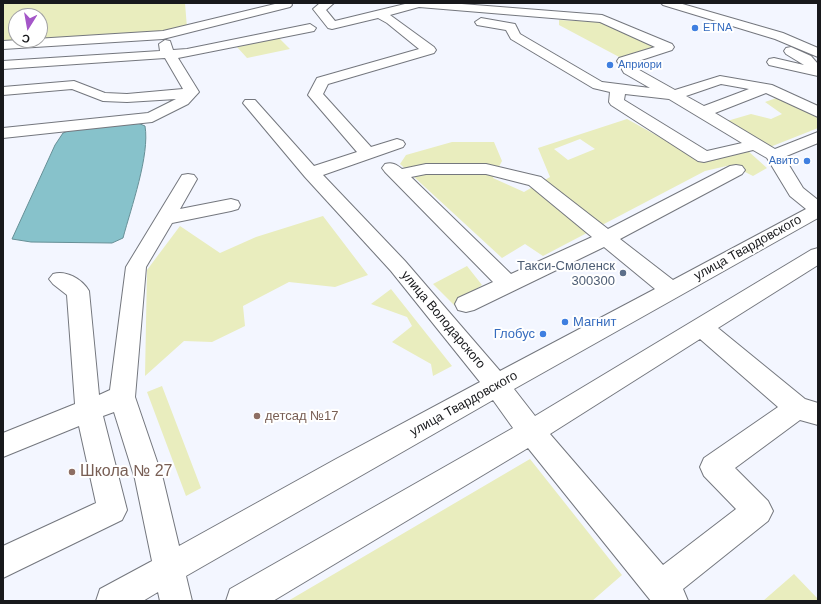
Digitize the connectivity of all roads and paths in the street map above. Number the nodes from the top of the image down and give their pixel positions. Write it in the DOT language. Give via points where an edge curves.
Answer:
graph roads {
  1 [pos="278,3"];
  2 [pos="285,3"];
  3 [pos="328,3"];
  4 [pos="667,3"];
  5 [pos="224,10"];
  6 [pos="679,12"];
  7 [pos="385,17"];
  8 [pos="425,17"];
  9 [pos="411,18"];
  10 [pos="310,28"];
  11 [pos="162,35"];
  12 [pos="54,42"];
  13 [pos="3,45"];
  14 [pos="818,53"];
  15 [pos="168,54"];
  16 [pos="41,62"];
  17 [pos="774,62"];
  18 [pos="3,65"];
  19 [pos="818,72"];
  20 [pos="767,88"];
  21 [pos="618,89"];
  22 [pos="3,91"];
  23 [pos="192,92"];
  24 [pos="674,95"];
  25 [pos="250,103"];
  26 [pos="703,112"];
  27 [pos="818,112"];
  28 [pos="3,133"];
  29 [pos="818,137"];
  30 [pos="397,144"];
  31 [pos="756,144"];
  32 [pos="368,154"];
  33 [pos="774,155"];
  34 [pos="736,170"];
  35 [pos="311,173"];
  36 [pos="188,179"];
  37 [pos="231,205"];
  38 [pos="818,210"];
  39 [pos="165,218"];
  40 [pos="606,238"];
  41 [pos="818,255"];
  42 [pos="60,279"];
  43 [pos="508,284"];
  44 [pos="671,290"];
  45 [pos="466,304"];
  46 [pos="701,327"];
  47 [pos="497,385"];
  48 [pos="122,397"];
  49 [pos="88,410"];
  50 [pos="807,411"];
  51 [pos="531,432"];
  52 [pos="3,445"];
  53 [pos="3,562"];
  54 [pos="168,570"];
  55 [pos="666,594"];
  56 [pos="112,601"];
  57 [pos="176,601"];
  58 [pos="242,601"];
  1 -- 5 [label="street"];
  2 -- 11 [label="street" via="286,5"];
  3 -- 7 [label="street" via="318,9 332,25"];
  4 -- 14 [label="street" via="779,36"];
  6 -- 19 [label="street" via="736,34 788,49 806,59"];
  7 -- 9 [label="street"];
  7 -- 24 [label="street" via="419,4 602,19 667,47 624,61 629,70"];
  7 -- 32 [label="street" via="429,50 322,81 315,95"];
  8 -- 21 [label="street" via="438,16 510,27 515,36 598,84"];
  10 -- 15 [label="street" via="187,53"];
  11 -- 12 [label="street"];
  11 -- 15 [label="street"];
  12 -- 13 [label="street"];
  12 -- 16 [label="street"];
  15 -- 16 [label="street"];
  15 -- 23 [label="street"];
  16 -- 18 [label="street"];
  17 -- 19 [label="street"];
  20 -- 24 [label="street" via="720,80"];
  20 -- 26 [label="street"];
  20 -- 27 [label="street"];
  21 -- 24 [label="street"];
  21 -- 31 [label="street" via="616,102 704,157"];
  22 -- 23 [label="street" via="74,85 103,97 127,98"];
  23 -- 28 [label="street" via="183,101 152,117"];
  24 -- 26 [label="street"];
  25 -- 35 [label="street, улица Володарского"];
  26 -- 31 [label="street"];
  29 -- 33 [label="street"];
  30 -- 32 [label="street"];
  31 -- 33 [label="street"];
  32 -- 35 [label="street"];
  33 -- 38 [label="street" via="796,192"];
  34 -- 40 [label="street"];
  35 -- 47 [label="street, улица Володарского" via="398,266"];
  36 -- 39 [label="street"];
  37 -- 39 [label="street"];
  38 -- 44 [label="street, улица Твардовского"];
  39 -- 48 [label="street" via="136,267"];
  40 -- 43 [label="street"];
  40 -- 43 [label="street" via="535,181 486,169 395,171"];
  40 -- 44 [label="street"];
  41 -- 46 [label="street"];
  42 -- 49 [label="street" via="78,290"];
  43 -- 45 [label="street"];
  44 -- 47 [label="street, улица Твардовского"];
  46 -- 50 [label="street"];
  46 -- 51 [label="street"];
  47 -- 51 [label="street, улица Володарского"];
  47 -- 54 [label="street, улица Твардовского"];
  48 -- 49 [label="street"];
  48 -- 54 [label="street" via="149,479"];
  49 -- 52 [label="street"];
  49 -- 53 [label="street" via="112,510"];
  50 -- 55 [label="street" via="714,468 758,511"];
  51 -- 55 [label="street, улица Володарского"];
  51 -- 58 [label="street"];
  54 -- 56 [label="street, улица Твардовского"];
  54 -- 57 [label="street"];
}
